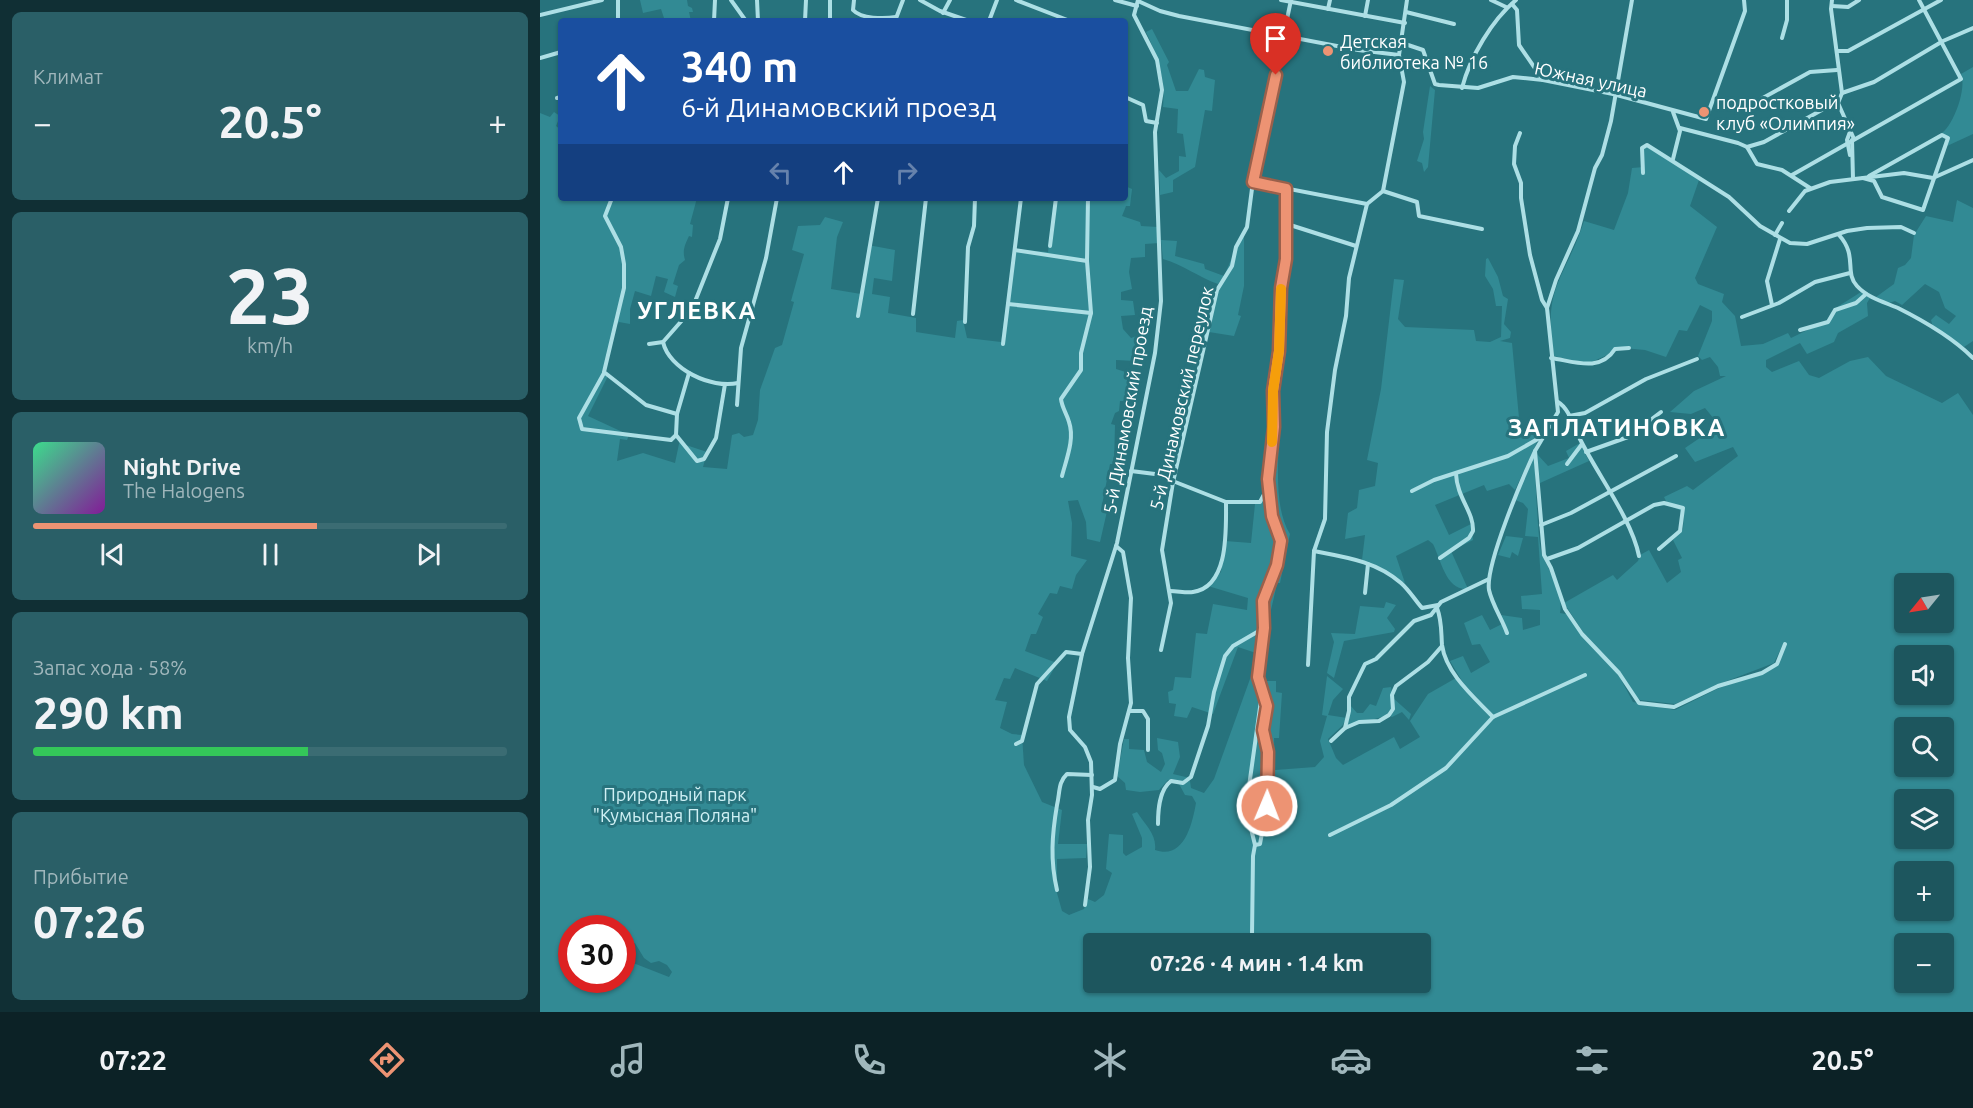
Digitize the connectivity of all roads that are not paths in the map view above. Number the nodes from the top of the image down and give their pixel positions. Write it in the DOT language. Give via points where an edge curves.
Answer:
graph roads {
  1 [pos="602,0"];
  2 [pos="618,0"];
  3 [pos="715,0"];
  4 [pos="731,0"];
  5 [pos="757,0"];
  6 [pos="806,0"];
  7 [pos="830,0"];
  8 [pos="854,0"];
  9 [pos="903,0"];
  10 [pos="920,0"];
  11 [pos="950,0"];
  12 [pos="997,0"];
  13 [pos="1016,0"];
  14 [pos="1115,0"];
  15 [pos="1281,0"];
  16 [pos="1330,0"];
  17 [pos="1368,0"];
  18 [pos="1407,0"];
  19 [pos="1491,0"];
  20 [pos="1516,0"];
  21 [pos="1632,0"];
  22 [pos="1744,0"];
  23 [pos="1786,0"];
  24 [pos="1832,0"];
  25 [pos="1859,0"];
  26 [pos="1919,0"];
  27 [pos="1941,0"];
  28 [pos="1291,1"];
  29 [pos="1137,2"];
  30 [pos="1512,4"];
  31 [pos="1832,6"];
  32 [pos="1506,7"];
  33 [pos="1328,9"];
  34 [pos="1924,9"];
  35 [pos="1406,12"];
  36 [pos="944,13"];
  37 [pos="540,15"];
  38 [pos="1365,16"];
  39 [pos="618,18"];
  40 [pos="714,18"];
  41 [pos="744,18"];
  42 [pos="758,18"];
  43 [pos="805,18"];
  44 [pos="830,18"];
  45 [pos="880,18"];
  46 [pos="896,18"];
  47 [pos="960,18"];
  48 [pos="990,18"];
  49 [pos="1062,18"];
  50 [pos="1405,23"];
  51 [pos="1454,24"];
  52 [pos="1973,28"];
  53 [pos="1285,36"];
  54 [pos="1782,38"];
  55 [pos="1941,42"];
  56 [pos="1402,43"];
  57 [pos="1838,51"];
  58 [pos="558,53"];
  59 [pos="1399,55"];
  60 [pos="540,58"];
  61 [pos="1837,70"];
  62 [pos="1544,80"];
  63 [pos="1462,88"];
  64 [pos="1842,93"];
  65 [pos="1616,95"];
  66 [pos="1128,98"];
  67 [pos="1761,99"];
  68 [pos="1838,100"];
  69 [pos="1673,111"];
  70 [pos="1157,123"];
  71 [pos="1680,128"];
  72 [pos="1851,129"];
  73 [pos="1520,133"];
  74 [pos="1851,140"];
  75 [pos="1747,147"];
  76 [pos="1673,159"];
  77 [pos="1973,160"];
  78 [pos="1643,173"];
  79 [pos="1792,175"];
  80 [pos="1869,176"];
  81 [pos="1863,178"];
  82 [pos="1933,178"];
  83 [pos="1853,179"];
  84 [pos="1253,182"];
  85 [pos="1810,188"];
  86 [pos="1286,189"];
  87 [pos="1383,191"];
  88 [pos="611,201"];
  89 [pos="727,201"];
  90 [pos="776,201"];
  91 [pos="877,201"];
  92 [pos="926,201"];
  93 [pos="975,201"];
  94 [pos="1021,201"];
  95 [pos="1056,201"];
  96 [pos="1088,201"];
  97 [pos="1367,204"];
  98 [pos="1789,211"];
  99 [pos="1782,223"];
  100 [pos="1287,224"];
  101 [pos="1482,229"];
  102 [pos="1914,233"];
  103 [pos="1775,235"];
  104 [pos="1839,236"];
  105 [pos="1780,239"];
  106 [pos="1050,246"];
  107 [pos="1356,246"];
  108 [pos="1015,250"];
  109 [pos="1087,261"];
  110 [pos="1850,273"];
  111 [pos="1866,294"];
  112 [pos="1008,304"];
  113 [pos="1773,305"];
  114 [pos="1547,308"];
  115 [pos="1091,313"];
  116 [pos="913,314"];
  117 [pos="858,316"];
  118 [pos="1742,317"];
  119 [pos="965,322"];
  120 [pos="1800,330"];
  121 [pos="663,342"];
  122 [pos="649,344"];
  123 [pos="1003,344"];
  124 [pos="1629,348"];
  125 [pos="1551,358"];
  126 [pos="1973,358"];
  127 [pos="1697,359"];
  128 [pos="604,372"];
  129 [pos="689,373"];
  130 [pos="738,383"];
  131 [pos="725,384"];
  132 [pos="1558,402"];
  133 [pos="737,405"];
  134 [pos="1660,412"];
  135 [pos="677,414"];
  136 [pos="1569,416"];
  137 [pos="676,435"];
  138 [pos="1543,436"];
  139 [pos="1582,444"];
  140 [pos="1535,451"];
  141 [pos="1586,452"];
  142 [pos="1676,456"];
  143 [pos="1567,464"];
  144 [pos="1131,471"];
  145 [pos="1455,474"];
  146 [pos="1062,476"];
  147 [pos="1173,482"];
  148 [pos="1268,486"];
  149 [pos="1412,491"];
  150 [pos="1609,491"];
  151 [pos="1226,502"];
  152 [pos="1625,523"];
  153 [pos="1542,525"];
  154 [pos="1116,546"];
  155 [pos="1659,549"];
  156 [pos="1314,551"];
  157 [pos="1639,556"];
  158 [pos="1440,558"];
  159 [pos="1546,559"];
  160 [pos="1368,564"];
  161 [pos="1489,579"];
  162 [pos="1170,591"];
  163 [pos="1365,593"];
  164 [pos="1438,607"];
  165 [pos="1264,628"];
  166 [pos="1507,633"];
  167 [pos="1785,644"];
  168 [pos="1442,646"];
  169 [pos="1161,650"];
  170 [pos="1082,654"];
  171 [pos="1308,665"];
  172 [pos="1585,675"];
  173 [pos="1262,692"];
  174 [pos="1130,711"];
  175 [pos="1493,717"];
  176 [pos="1345,729"];
  177 [pos="1331,741"];
  178 [pos="1016,744"];
  179 [pos="1148,750"];
  180 [pos="1092,775"];
  181 [pos="1092,787"];
  182 [pos="1158,824"];
  183 [pos="1330,835"];
  184 [pos="1255,845"];
  185 [pos="1057,890"];
  186 [pos="1085,905"];
  187 [pos="1252,933"];
  1 -- 37 [label="street"];
  2 -- 39 [label="street"];
  3 -- 40 [label="street"];
  4 -- 41 [label="street"];
  5 -- 42 [label="street"];
  6 -- 43 [label="street"];
  7 -- 44 [label="street"];
  8 -- 45 [label="street" via="853,10 857,14"];
  9 -- 46 [label="street"];
  10 -- 36 [label="street"];
  11 -- 36 [label="street"];
  12 -- 48 [label="street"];
  13 -- 49 [label="street"];
  14 -- 29 [label="street"];
  15 -- 28 [label="street"];
  16 -- 33 [label="street"];
  17 -- 38 [label="street"];
  18 -- 35 [label="street"];
  19 -- 32 [label="street"];
  20 -- 30 [label="street"];
  21 -- 65 [label="street"];
  22 -- 69 [label="street, Южная улица" via="1745,11 1706,119"];
  23 -- 54 [label="street" via="1787,20"];
  24 -- 31 [label="street"];
  25 -- 31 [label="street" via="1848,7"];
  26 -- 34 [label="street"];
  27 -- 34 [label="street"];
  28 -- 33 [label="street"];
  28 -- 53 [label="street, 5-й Динамовский переулок"];
  29 -- 53 [label="street" via="1169,13"];
  29 -- 70 [label="street, 5-й Динамовский проезд" via="1134,15 1157,60 1162,90"];
  30 -- 32 [label="street"];
  30 -- 62 [label="street" via="1518,10 1520,45"];
  31 -- 57 [label="street"];
  32 -- 63 [label="street" via="1470,64"];
  33 -- 38 [label="street"];
  34 -- 55 [label="street"];
  34 -- 57 [label="street" via="1848,51"];
  35 -- 50 [label="street"];
  35 -- 51 [label="street"];
  36 -- 47 [label="street"];
  38 -- 50 [label="street"];
  50 -- 56 [label="street"];
  52 -- 55 [label="street"];
  53 -- 59 [label="street"];
  53 -- 84 [label="street, 5-й Динамовский переулок"];
  55 -- 64 [label="street" via="1874,82"];
  55 -- 74 [label="street" via="1961,79"];
  56 -- 59 [label="street"];
  56 -- 63 [label="street, Южная улица" via="1423,50 1435,84"];
  57 -- 61 [label="street"];
  58 -- 60 [label="street"];
  59 -- 87 [label="street" via="1404,82"];
  61 -- 64 [label="street"];
  61 -- 67 [label="street" via="1810,72"];
  62 -- 63 [label="street, Южная улица" via="1509,77 1484,87"];
  62 -- 65 [label="street, Южная улица"];
  64 -- 68 [label="street"];
  65 -- 69 [label="street, Южная улица"];
  65 -- 114 [label="street" via="1582,221"];
  66 -- 70 [label="street" via="1143,105 1146,121"];
  68 -- 72 [label="street"];
  68 -- 75 [label="street" via="1764,142"];
  69 -- 71 [label="street"];
  70 -- 144 [label="street, 5-й Динамовский проезд" via="1161,302 1155,353"];
  71 -- 75 [label="street"];
  71 -- 76 [label="street"];
  72 -- 74 [label="street"];
  72 -- 74 [label="street"];
  73 -- 114 [label="street" via="1514,164 1521,183 1530,255"];
  74 -- 79 [label="street"];
  74 -- 83 [label="street"];
  75 -- 79 [label="street" via="1757,164 1775,166"];
  76 -- 78 [label="street" via="1644,146"];
  76 -- 103 [label="street"];
  77 -- 82 [label="street"];
  79 -- 85 [label="street"];
  80 -- 81 [label="street"];
  80 -- 82 [label="street" via="1904,173"];
  80 -- 82 [label="street" via="1942,135 1948,138"];
  81 -- 82 [label="street" via="1874,181 1882,197 1923,210"];
  81 -- 83 [label="street"];
  83 -- 85 [label="street"];
  84 -- 86 [label="street"];
  84 -- 147 [label="street, 5-й Динамовский переулок" via="1245,231 1232,266 1217,290"];
  85 -- 98 [label="street"];
  86 -- 97 [label="street"];
  86 -- 100 [label="street"];
  87 -- 97 [label="street"];
  87 -- 101 [label="street" via="1413,199 1419,216"];
  88 -- 128 [label="street" via="605,216 623,254 624,288"];
  89 -- 121 [label="street" via="720,239 692,309"];
  90 -- 130 [label="street" via="766,258 741,348"];
  91 -- 117 [label="street"];
  92 -- 116 [label="street"];
  93 -- 119 [label="street" via="967,253"];
  94 -- 108 [label="street"];
  95 -- 106 [label="street"];
  96 -- 109 [label="street"];
  97 -- 107 [label="street"];
  99 -- 103 [label="street"];
  100 -- 107 [label="street"];
  100 -- 148 [label="street"];
  102 -- 104 [label="street" via="1898,227 1854,230"];
  103 -- 105 [label="street"];
  104 -- 105 [label="street" via="1808,244"];
  104 -- 110 [label="street" via="1851,253"];
  105 -- 113 [label="street" via="1767,281"];
  107 -- 156 [label="street" via="1329,410 1325,519"];
  108 -- 109 [label="street"];
  108 -- 112 [label="street"];
  109 -- 115 [label="street"];
  110 -- 111 [label="street"];
  110 -- 113 [label="street" via="1806,285"];
  111 -- 120 [label="street" via="1856,303 1835,310 1828,322"];
  111 -- 126 [label="street" via="1911,315"];
  112 -- 115 [label="street"];
  112 -- 123 [label="street"];
  113 -- 118 [label="street"];
  114 -- 125 [label="street"];
  115 -- 146 [label="street" via="1081,370 1061,399 1069,422 1070,446"];
  121 -- 122 [label="street"];
  121 -- 129 [label="street" via="668,356"];
  124 -- 125 [label="street" via="1616,348 1587,365"];
  125 -- 132 [label="street"];
  127 -- 136 [label="street"];
  128 -- 135 [label="street" via="646,405"];
  128 -- 137 [label="street" via="579,418 582,429 671,440"];
  129 -- 131 [label="street"];
  129 -- 135 [label="street"];
  130 -- 131 [label="street"];
  130 -- 133 [label="street"];
  131 -- 137 [label="street" via="716,438 704,459 697,461"];
  132 -- 136 [label="street"];
  132 -- 138 [label="street" via="1557,416"];
  134 -- 141 [label="street" via="1628,437"];
  135 -- 137 [label="street"];
  136 -- 139 [label="street"];
  138 -- 140 [label="street"];
  138 -- 145 [label="street" via="1508,456"];
  139 -- 141 [label="street"];
  139 -- 143 [label="street"];
  140 -- 153 [label="street"];
  140 -- 161 [label="street" via="1513,501"];
  141 -- 150 [label="street"];
  142 -- 150 [label="street"];
  144 -- 147 [label="street" via="1155,474"];
  144 -- 154 [label="street, 5-й Динамовский проезд"];
  145 -- 149 [label="street"];
  145 -- 158 [label="street" via="1456,489 1470,514 1473,531"];
  147 -- 151 [label="street"];
  147 -- 162 [label="street, 5-й Динамовский переулок" via="1162,550"];
  148 -- 151 [label="street" via="1260,502"];
  148 -- 165 [label="street" via="1272,516 1281,541 1275,572 1263,601"];
  150 -- 152 [label="street"];
  150 -- 153 [label="street"];
  151 -- 162 [label="street" via="1219,574 1196,591"];
  152 -- 155 [label="street" via="1654,505 1664,503 1683,508 1680,531"];
  152 -- 157 [label="street"];
  152 -- 159 [label="street" via="1578,548"];
  153 -- 159 [label="street"];
  154 -- 170 [label="street, 5-й Динамовский проезд"];
  154 -- 174 [label="street" via="1123,552 1131,598"];
  156 -- 160 [label="street"];
  156 -- 171 [label="street"];
  159 -- 167 [label="street" via="1565,609 1639,703 1674,707 1718,686 1762,673 1777,664"];
  160 -- 163 [label="street"];
  160 -- 164 [label="street" via="1399,581 1422,608"];
  161 -- 164 [label="street"];
  161 -- 166 [label="street"];
  162 -- 169 [label="street, 5-й Динамовский переулок"];
  164 -- 168 [label="street"];
  164 -- 176 [label="street" via="1431,615 1414,621 1379,656 1365,664 1349,697"];
  165 -- 173 [label="street" via="1258,677"];
  165 -- 182 [label="street" via="1233,646 1225,656 1191,777 1183,783 1167,783"];
  168 -- 175 [label="street" via="1454,673"];
  168 -- 176 [label="street" via="1396,686 1389,715"];
  170 -- 178 [label="street" via="1066,652 1040,679 1022,741"];
  170 -- 180 [label="street, 5-й Динамовский проезд" via="1069,724 1074,738 1090,757"];
  172 -- 175 [label="street"];
  173 -- 184 [label="street" via="1246,808"];
  173 -- 184 [label="street" via="1267,706 1263,730 1268,752 1267,806 1263,836 1260,844"];
  174 -- 179 [label="street" via="1143,711 1147,716"];
  174 -- 181 [label="street" via="1115,780 1100,789"];
  175 -- 183 [label="street" via="1446,768 1391,805"];
  176 -- 177 [label="street"];
  180 -- 181 [label="street, 5-й Динамовский проезд"];
  180 -- 185 [label="street" via="1067,774 1060,784 1052,826"];
  181 -- 186 [label="street, 5-й Динамовский проезд"];
  184 -- 187 [label="street"];
}
